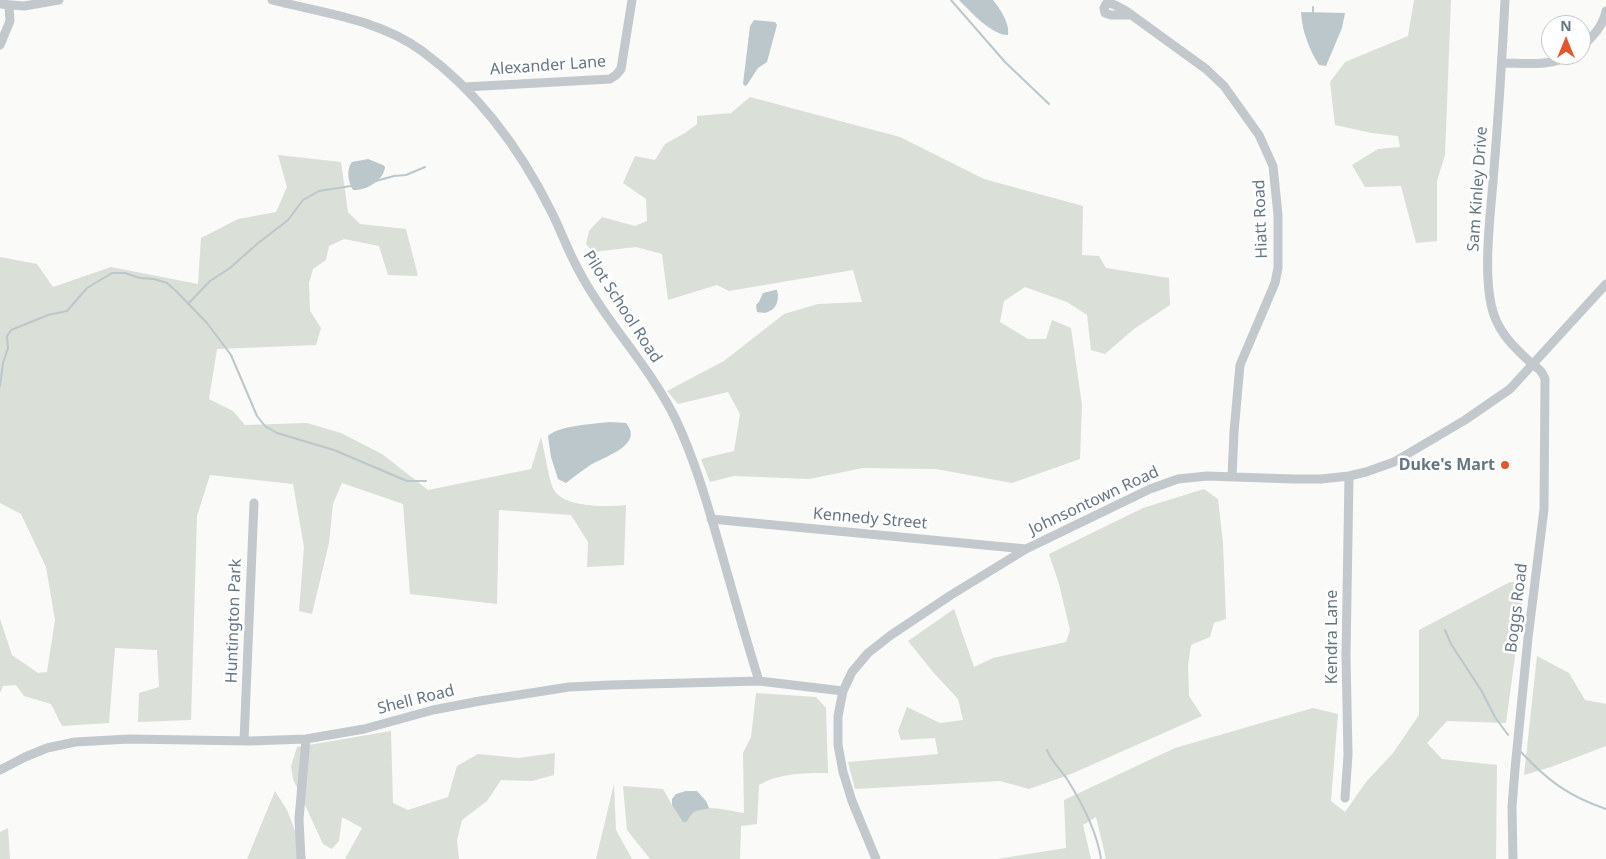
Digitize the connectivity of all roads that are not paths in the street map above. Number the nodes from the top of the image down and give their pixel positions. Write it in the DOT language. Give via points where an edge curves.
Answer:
graph roads {
  1 [pos="59,0"];
  2 [pos="272,0"];
  3 [pos="632,0"];
  4 [pos="1505,0"];
  5 [pos="4,5"];
  6 [pos="1606,11"];
  7 [pos="1130,14"];
  8 [pos="1591,38"];
  9 [pos="0,45"];
  10 [pos="1541,62"];
  11 [pos="1502,63"];
  12 [pos="465,87"];
  13 [pos="1606,284"];
  14 [pos="1533,364"];
  15 [pos="1349,476"];
  16 [pos="1232,477"];
  17 [pos="254,502"];
  18 [pos="711,519"];
  19 [pos="1026,549"];
  20 [pos="759,681"];
  21 [pos="843,691"];
  22 [pos="306,739"];
  23 [pos="244,741"];
  24 [pos="0,770"];
  25 [pos="1345,798"];
  26 [pos="301,859"];
  27 [pos="876,859"];
  28 [pos="1513,859"];
  1 -- 5 [label="street" via="24,6"];
  2 -- 12 [label="street, Pilot School Road" via="365,22 393,33 421,50"];
  3 -- 12 [label="street, Alexander Lane" via="621,69 616,76"];
  4 -- 11 [label="street, Sam Kinley Drive"];
  5 -- 9 [label="street" via="10,21"];
  6 -- 8 [label="street" via="1604,21"];
  7 -- 16 [label="street, Hiatt Road" via="1206,69 1224,86 1259,135 1275,173 1278,268 1275,283 1240,365"];
  10 -- 11 [label="street"];
  11 -- 14 [label="street, Sam Kinley Drive" via="1490,228 1489,289 1500,330"];
  12 -- 18 [label="street, Pilot School Road" via="512,145 552,212 578,271 669,407 690,453"];
  13 -- 14 [label="street, Johnsontown Road"];
  14 -- 15 [label="street, Johnsontown Road" via="1510,388 1434,440 1388,465"];
  14 -- 28 [label="street, Boggs Road" via="1545,378 1544,509 1515,769"];
  15 -- 16 [label="street, Johnsontown Road" via="1312,479"];
  15 -- 25 [label="street, Kendra Lane"];
  16 -- 19 [label="street, Johnsontown Road" via="1178,479 1150,489"];
  17 -- 23 [label="street, Huntington Park"];
  18 -- 19 [label="street, Kennedy Street"];
  18 -- 20 [label="street, Pilot School Road"];
  19 -- 21 [label="street, Johnsontown Road" via="868,652 852,672"];
  20 -- 21 [label="street, Shell Road"];
  20 -- 22 [label="street, Shell Road" via="569,687 480,700 364,729"];
  21 -- 27 [label="street, Johnsontown Road" via="838,716 838,745 843,772"];
  22 -- 23 [label="street, Shell Road"];
  22 -- 26 [label="street" via="299,819"];
  23 -- 24 [label="street, Shell Road" via="129,739 75,742 47,748"];
}
